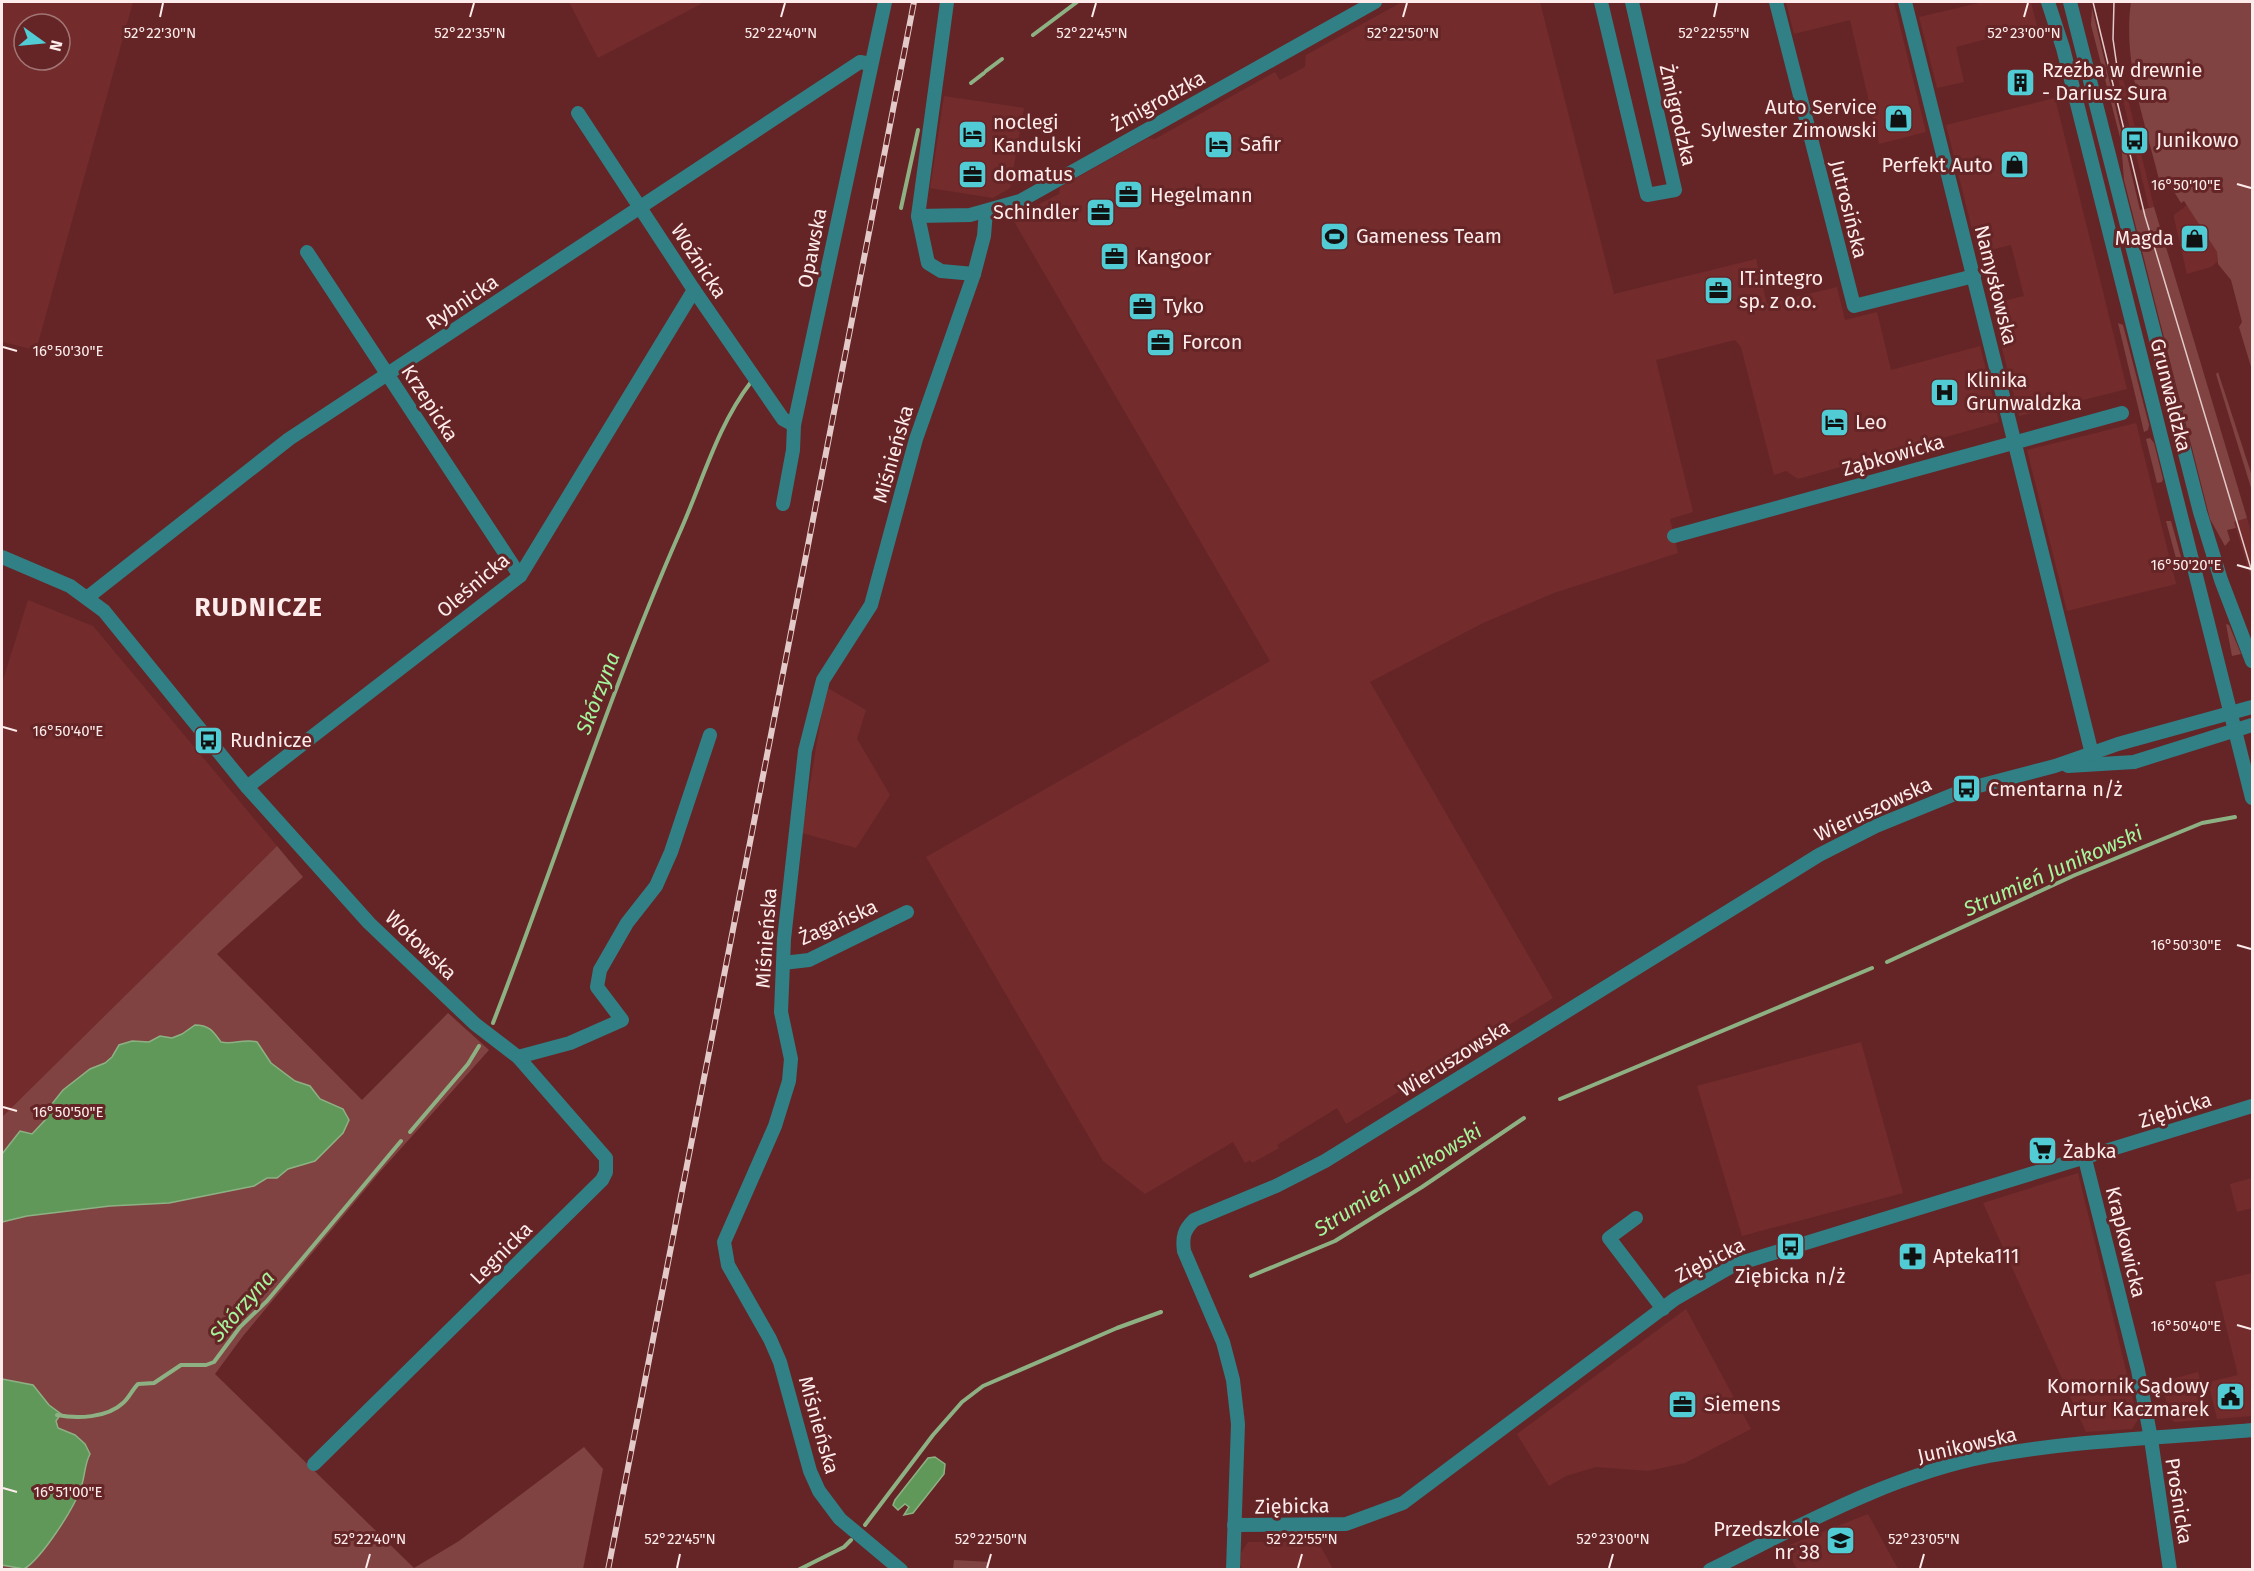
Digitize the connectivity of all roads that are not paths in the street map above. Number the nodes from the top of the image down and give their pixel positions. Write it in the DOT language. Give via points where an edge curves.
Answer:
graph roads {
  1 [pos="885,2"];
  2 [pos="946,2"];
  3 [pos="1375,2"];
  4 [pos="1601,2"];
  5 [pos="1632,2"];
  6 [pos="1776,2"];
  7 [pos="1905,2"];
  8 [pos="2048,2"];
  9 [pos="2070,2"];
  10 [pos="871,64"];
  11 [pos="578,113"];
  12 [pos="641,206"];
  13 [pos="986,211"];
  14 [pos="918,216"];
  15 [pos="307,252"];
  16 [pos="974,274"];
  17 [pos="1974,276"];
  18 [pos="694,290"];
  19 [pos="388,375"];
  20 [pos="2122,413"];
  21 [pos="794,425"];
  22 [pos="2013,441"];
  23 [pos="783,504"];
  24 [pos="1674,537"];
  25 [pos="2,557"];
  26 [pos="520,576"];
  27 [pos="88,597"];
  28 [pos="2253,661"];
  29 [pos="2253,707"];
  30 [pos="2231,714"];
  31 [pos="2253,726"];
  32 [pos="2236,731"];
  33 [pos="710,735"];
  34 [pos="2092,754"];
  35 [pos="2055,766"];
  36 [pos="247,787"];
  37 [pos="2253,798"];
  38 [pos="907,912"];
  39 [pos="783,963"];
  40 [pos="518,1057"];
  41 [pos="2253,1106"];
  42 [pos="2085,1160"];
  43 [pos="1636,1218"];
  44 [pos="1663,1309"];
  45 [pos="2253,1430"];
  46 [pos="2151,1439"];
  47 [pos="314,1464"];
  48 [pos="1234,1525"];
  49 [pos="901,1569"];
  50 [pos="1233,1569"];
  51 [pos="1710,1569"];
  52 [pos="2170,1569"];
  1 -- 10 [label="street, Opawska"];
  2 -- 14 [label="street"];
  3 -- 13 [label="street, Żmigrodzka" via="1020,201"];
  4 -- 5 [label="street, Żmigrodzka" via="1647,195 1675,190"];
  6 -- 17 [label="street, Jutrosińska" via="1854,306"];
  7 -- 17 [label="street, Namysłowska"];
  8 -- 30 [label="street, Grunwaldzka"];
  9 -- 28 [label="street, Grunwaldzka" via="2200,512 2228,600"];
  10 -- 12 [label="street, Rybnicka" via="860,62"];
  10 -- 21 [label="street, Opawska"];
  11 -- 12 [label="street, Woźnicka"];
  12 -- 18 [label="street, Woźnicka"];
  12 -- 19 [label="street, Rybnicka"];
  13 -- 14 [label="street, Żmigrodzka" via="939,218"];
  13 -- 16 [label="street, Miśnieńska"];
  14 -- 16 [label="street" via="928,262 941,271"];
  15 -- 19 [label="street, Krzepicka"];
  16 -- 39 [label="street, Miśnieńska" via="916,439 872,605 823,680 805,751"];
  17 -- 22 [label="street, Namysłowska"];
  18 -- 21 [label="street, Woźnicka" via="783,419"];
  18 -- 26 [label="street, Oleśnicka"];
  19 -- 26 [label="street, Krzepicka"];
  19 -- 27 [label="street, Rybnicka" via="289,439"];
  20 -- 22 [label="street, Ząbkowicka"];
  21 -- 23 [label="street, Opawska" via="794,450"];
  22 -- 24 [label="street, Ząbkowicka"];
  22 -- 34 [label="street, Namysłowska"];
  25 -- 27 [label="street, Wołowska" via="51,576"];
  26 -- 36 [label="street, Oleśnicka"];
  27 -- 36 [label="street, Wołowska" via="104,611"];
  29 -- 30 [label="street, Wieruszowska"];
  30 -- 32 [label="street, Grunwaldzka"];
  30 -- 34 [label="street, Wieruszowska"];
  31 -- 32 [label="street, Wieruszowska"];
  32 -- 35 [label="street, Wieruszowska" via="2134,762"];
  32 -- 37 [label="street, Grunwaldzka"];
  33 -- 40 [label="street" via="656,886 627,923 600,970 597,987 622,1020 570,1043"];
  34 -- 35 [label="street, Wieruszowska"];
  35 -- 48 [label="street, Wieruszowska" via="1945,797 1835,846 1325,1161 1194,1220 1182,1239 1184,1251 1223,1341 1235,1396 1238,1424"];
  36 -- 40 [label="street, Wołowska" via="369,923 475,1024"];
  38 -- 39 [label="street, Żagańska" via="809,960"];
  39 -- 49 [label="street, Miśnieńska" via="781,1012 791,1059 789,1081 775,1126 725,1234 724,1254 780,1362 819,1491 840,1519"];
  40 -- 47 [label="street, Legnicka" via="606,1158 606,1172"];
  41 -- 42 [label="street, Ziębicka"];
  42 -- 44 [label="street, Ziębicka" via="1769,1252 1713,1276"];
  42 -- 46 [label="street, Krapkowicka" via="2138,1370"];
  43 -- 44 [label="street" via="1609,1238"];
  44 -- 48 [label="street, Ziębicka" via="1396,1506 1346,1524"];
  45 -- 46 [label="street, Junikowska"];
  46 -- 51 [label="street, Junikowska" via="2048,1448 1958,1464 1871,1492"];
  46 -- 52 [label="street, Prośnicka"];
  48 -- 50 [label="street, Wieruszowska"];
}
